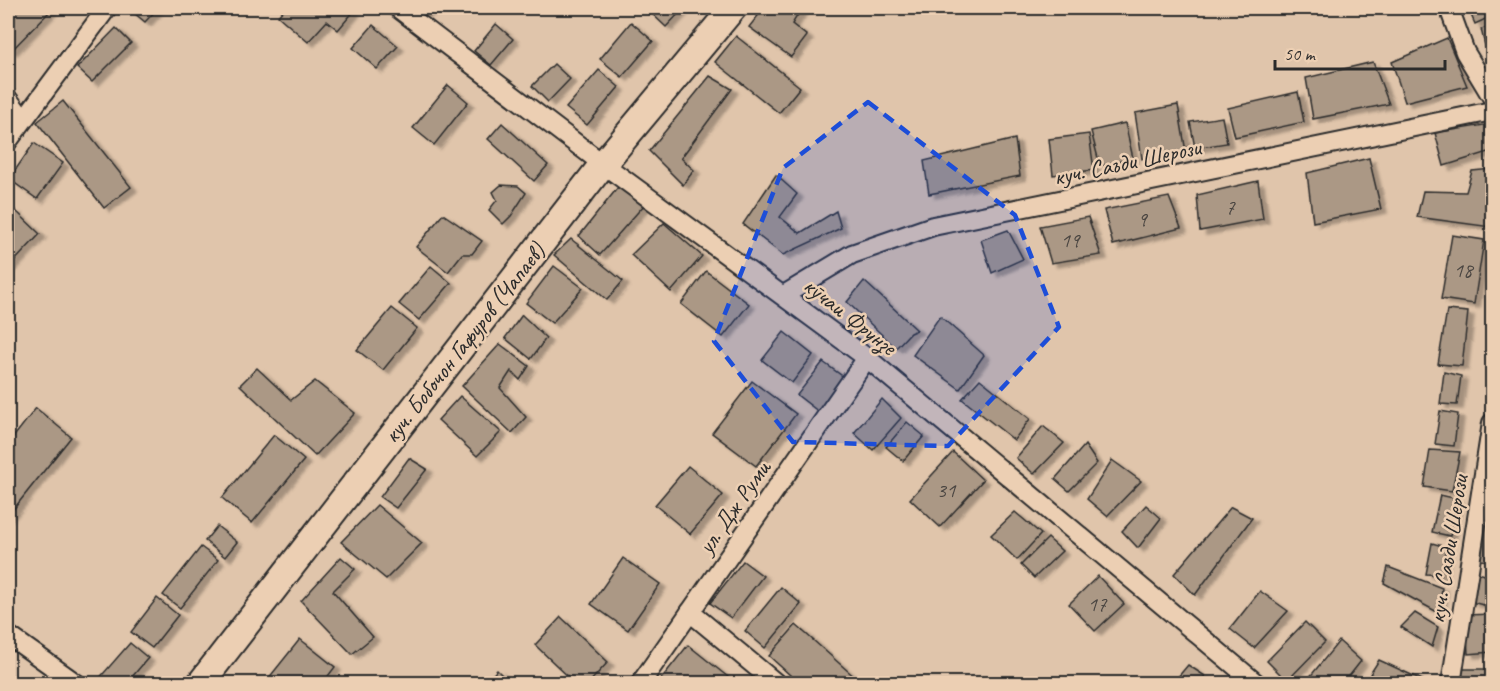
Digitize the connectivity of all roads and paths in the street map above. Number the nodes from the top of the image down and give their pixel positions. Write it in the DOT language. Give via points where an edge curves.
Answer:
graph roads {
  1 [pos="107,8"];
  2 [pos="398,8"];
  3 [pos="733,8"];
  4 [pos="1449,8"];
  5 [pos="1492,97"];
  6 [pos="8,99"];
  7 [pos="1492,111"];
  8 [pos="23,119"];
  9 [pos="8,141"];
  10 [pos="603,164"];
  11 [pos="784,295"];
  12 [pos="867,358"];
  13 [pos="1492,423"];
  14 [pos="690,612"];
  15 [pos="8,635"];
  16 [pos="77,684"];
  17 [pos="200,684"];
  18 [pos="640,684"];
  19 [pos="777,684"];
  20 [pos="1257,684"];
  21 [pos="1451,684"];
  1 -- 8 [label="street"];
  2 -- 10 [label="street, кӯчаи Фрунзе"];
  3 -- 10 [label="street, куч. Бобочон Гафуров (Чапаев)"];
  4 -- 5 [label="street" via="1465,52"];
  6 -- 8 [label="street"];
  7 -- 11 [label="street, куч. Саъди Шерози" via="933,226 852,254"];
  8 -- 9 [label="street"];
  10 -- 11 [label="street, кӯчаи Фрунзе"];
  10 -- 17 [label="street, куч. Бобочон Гафуров (Чапаев)"];
  11 -- 12 [label="street, кӯчаи Фрунзе"];
  12 -- 14 [label="street, ул. Дж Руми"];
  12 -- 20 [label="street, кӯчаи Фрунзе"];
  13 -- 21 [label="street, куч. Саъди Шерози"];
  14 -- 18 [label="street, ул. Дж Руми"];
  14 -- 19 [label="street"];
  15 -- 16 [label="street"];
}
